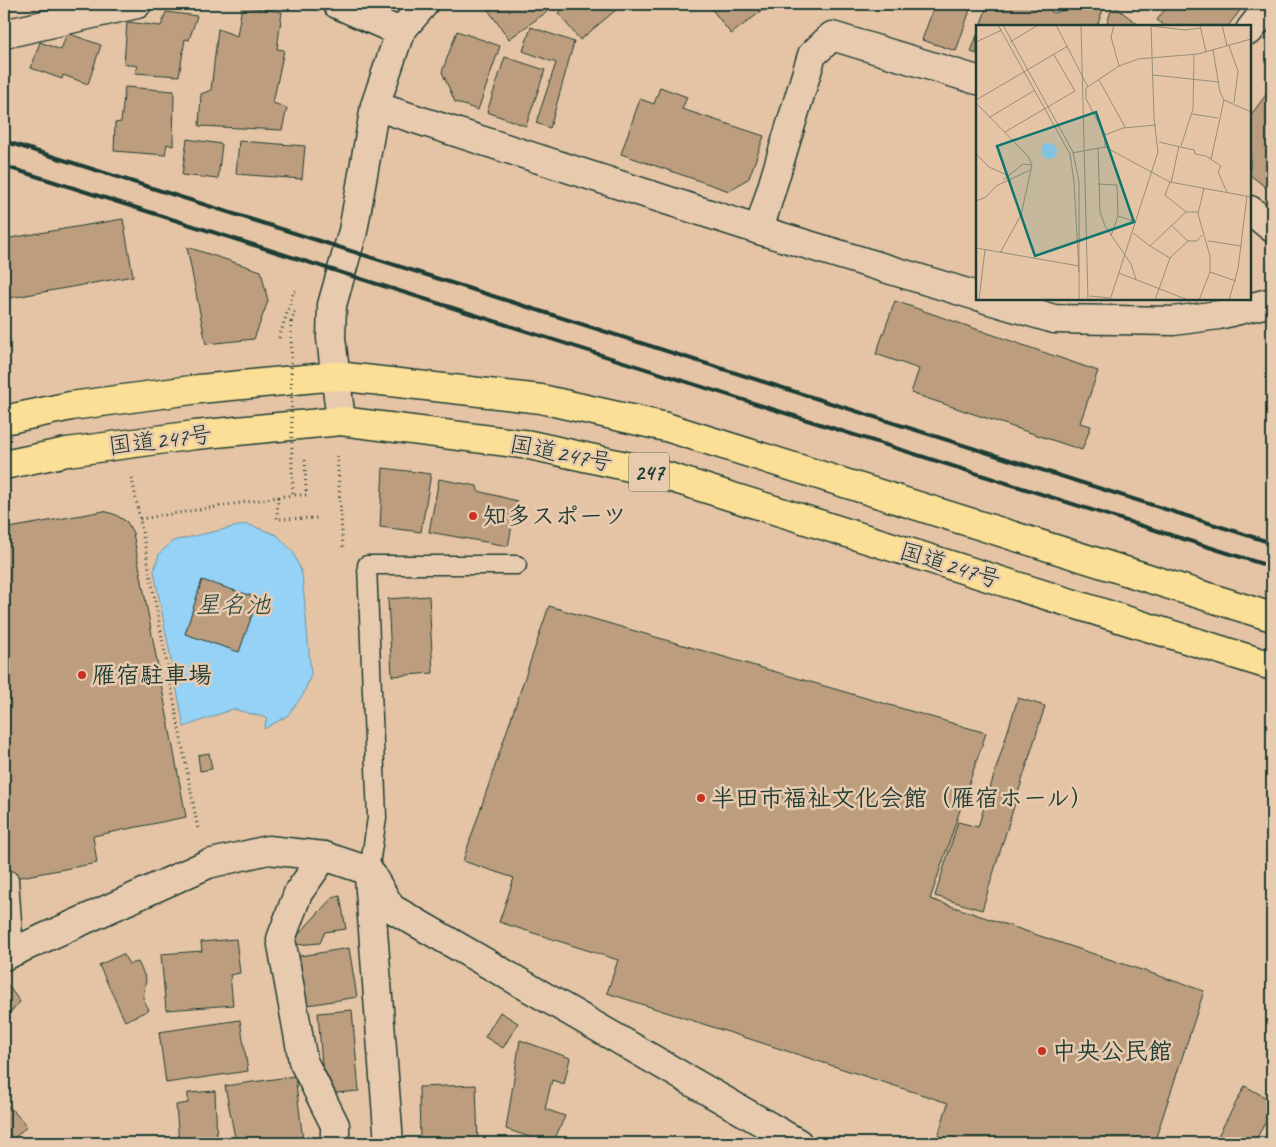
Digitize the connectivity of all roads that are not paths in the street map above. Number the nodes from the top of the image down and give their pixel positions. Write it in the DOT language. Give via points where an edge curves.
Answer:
graph roads {
  1 [pos="137,4"];
  2 [pos="337,4"];
  3 [pos="424,4"];
  4 [pos="1270,4"];
  5 [pos="1251,29"];
  6 [pos="400,32"];
  7 [pos="4,34"];
  8 [pos="976,80"];
  9 [pos="375,106"];
  10 [pos="1251,211"];
  11 [pos="1272,228"];
  12 [pos="759,230"];
  13 [pos="976,296"];
  14 [pos="989,300"];
  15 [pos="1272,302"];
  16 [pos="337,376"];
  17 [pos="4,420"];
  18 [pos="342,421"];
  19 [pos="4,464"];
  20 [pos="517,565"];
  21 [pos="1272,617"];
  22 [pos="1272,666"];
  23 [pos="324,856"];
  24 [pos="369,871"];
  25 [pos="9,880"];
  26 [pos="9,953"];
  27 [pos="335,1143"];
  28 [pos="389,1143"];
  29 [pos="798,1143"];
  1 -- 7 [label="street"];
  2 -- 6 [label="street"];
  3 -- 6 [label="street"];
  4 -- 5 [label="street"];
  6 -- 9 [label="street"];
  8 -- 12 [label="street" via="832,36 812,55"];
  9 -- 12 [label="street"];
  9 -- 16 [label="street" via="353,231 332,306 331,338"];
  10 -- 11 [label="street"];
  12 -- 13 [label="street"];
  14 -- 15 [label="street" via="1054,319 1173,321 1219,315"];
  16 -- 17 [label="highway, 国道247号 / 247" via="199,389 81,405"];
  16 -- 18 [label="street"];
  16 -- 21 [label="highway, 国道247号 / 247" via="541,399 666,427"];
  18 -- 19 [label="highway, 国道247号 / 247" via="175,438"];
  18 -- 22 [label="highway, 国道247号 / 247" via="530,445 653,472"];
  20 -- 24 [label="lane" via="367,564 377,818"];
  23 -- 24 [label="street"];
  23 -- 26 [label="street" via="268,850 208,864"];
  23 -- 27 [label="street" via="298,893 281,939 303,1061 335,1125"];
  24 -- 28 [label="street"];
  24 -- 29 [label="street" via="391,908"];
  25 -- 26 [label="lane"];
}
